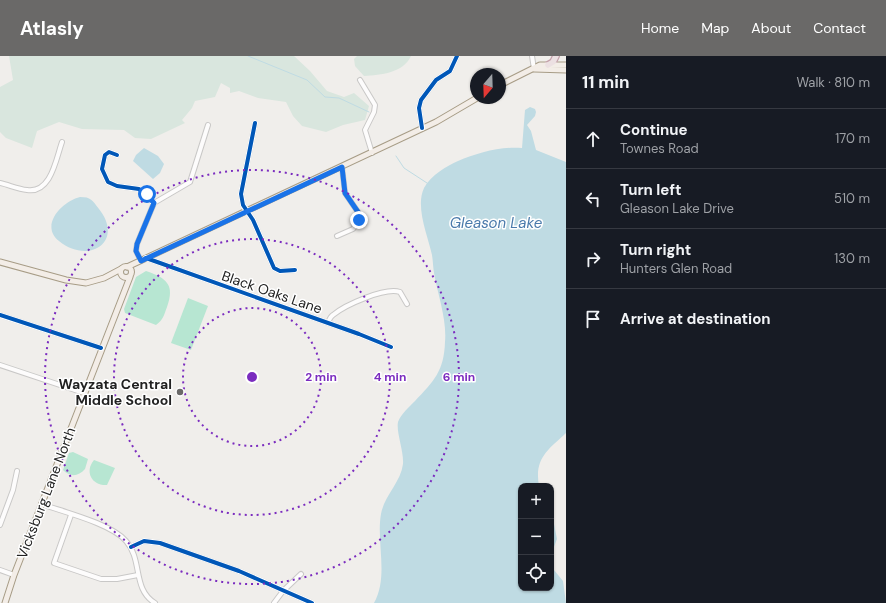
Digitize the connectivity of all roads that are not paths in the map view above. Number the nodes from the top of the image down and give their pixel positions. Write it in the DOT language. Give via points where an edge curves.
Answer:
graph roads {
  1 [pos="457,56"];
  2 [pos="532,56"];
  3 [pos="556,56"];
  4 [pos="548,65"];
  5 [pos="566,65"];
  6 [pos="534,68"];
  7 [pos="566,70"];
  8 [pos="360,80"];
  9 [pos="506,82"];
  10 [pos="470,102"];
  11 [pos="255,123"];
  12 [pos="208,125"];
  13 [pos="422,128"];
  14 [pos="62,142"];
  15 [pos="372,153"];
  16 [pos="116,155"];
  17 [pos="342,167"];
  18 [pos="0,183"];
  19 [pos="154,203"];
  20 [pos="246,212"];
  21 [pos="337,236"];
  22 [pos="141,261"];
  23 [pos="0,262"];
  24 [pos="126,267"];
  25 [pos="131,270"];
  26 [pos="295,270"];
  27 [pos="124,274"];
  28 [pos="406,304"];
  29 [pos="0,315"];
  30 [pos="328,323"];
  31 [pos="391,347"];
  32 [pos="101,348"];
  33 [pos="0,365"];
  34 [pos="84,393"];
  35 [pos="17,472"];
  36 [pos="41,504"];
  37 [pos="71,515"];
  38 [pos="0,525"];
  39 [pos="131,547"];
  40 [pos="0,570"];
  41 [pos="301,574"];
  42 [pos="14,575"];
  43 [pos="138,575"];
  44 [pos="283,591"];
  45 [pos="5,603"];
  46 [pos="155,603"];
  47 [pos="274,603"];
  48 [pos="312,603"];
  1 -- 13 [label="street" via="450,71 436,80 421,100"];
  2 -- 6 [label="street"];
  3 -- 4 [label="highway"];
  4 -- 5 [label="main road"];
  4 -- 6 [label="main road"];
  6 -- 7 [label="main road"];
  6 -- 9 [label="main road"];
  8 -- 15 [label="street" via="376,105 365,130"];
  10 -- 13 [label="main road"];
  11 -- 20 [label="street" via="241,194"];
  12 -- 19 [label="street" via="190,182"];
  13 -- 15 [label="main road"];
  14 -- 18 [label="street" via="50,177 41,187 28,190"];
  15 -- 17 [label="main road"];
  16 -- 19 [label="street" via="109,152 105,155 102,169 105,178 117,186 139,189"];
  17 -- 20 [label="main road"];
  17 -- 21 [label="street" via="345,193 358,212 359,221 353,229"];
  19 -- 22 [label="street" via="137,244 136,251"];
  20 -- 22 [label="main road"];
  20 -- 26 [label="street" via="253,220 274,268"];
  22 -- 24 [label="main road"];
  22 -- 25 [label="main road"];
  22 -- 30 [label="street, Black Oaks Lane"];
  23 -- 27 [label="main road" via="61,279 86,283 110,275"];
  24 -- 25 [label="main road"];
  24 -- 27 [label="main road" via="122,267"];
  25 -- 27 [label="main road, Vicksburg Lane North" via="132,273"];
  27 -- 32 [label="main road, Vicksburg Lane North" via="123,294"];
  28 -- 30 [label="street" via="400,292 388,290 333,314"];
  29 -- 32 [label="street"];
  30 -- 31 [label="street, Black Oaks Lane"];
  32 -- 34 [label="main road, Vicksburg Lane North"];
  33 -- 34 [label="street"];
  34 -- 36 [label="main road, Vicksburg Lane North"];
  35 -- 38 [label="street"];
  36 -- 37 [label="street"];
  36 -- 42 [label="main road, Vicksburg Lane North"];
  37 -- 39 [label="street" via="112,530 123,537"];
  37 -- 43 [label="street" via="54,563 101,579 116,580"];
  39 -- 43 [label="street"];
  39 -- 44 [label="street" via="144,542 160,543 239,571"];
  40 -- 42 [label="street"];
  41 -- 44 [label="street"];
  42 -- 45 [label="main road, Vicksburg Lane North"];
  43 -- 46 [label="street" via="142,590"];
  44 -- 47 [label="street"];
  44 -- 48 [label="street"];
}
